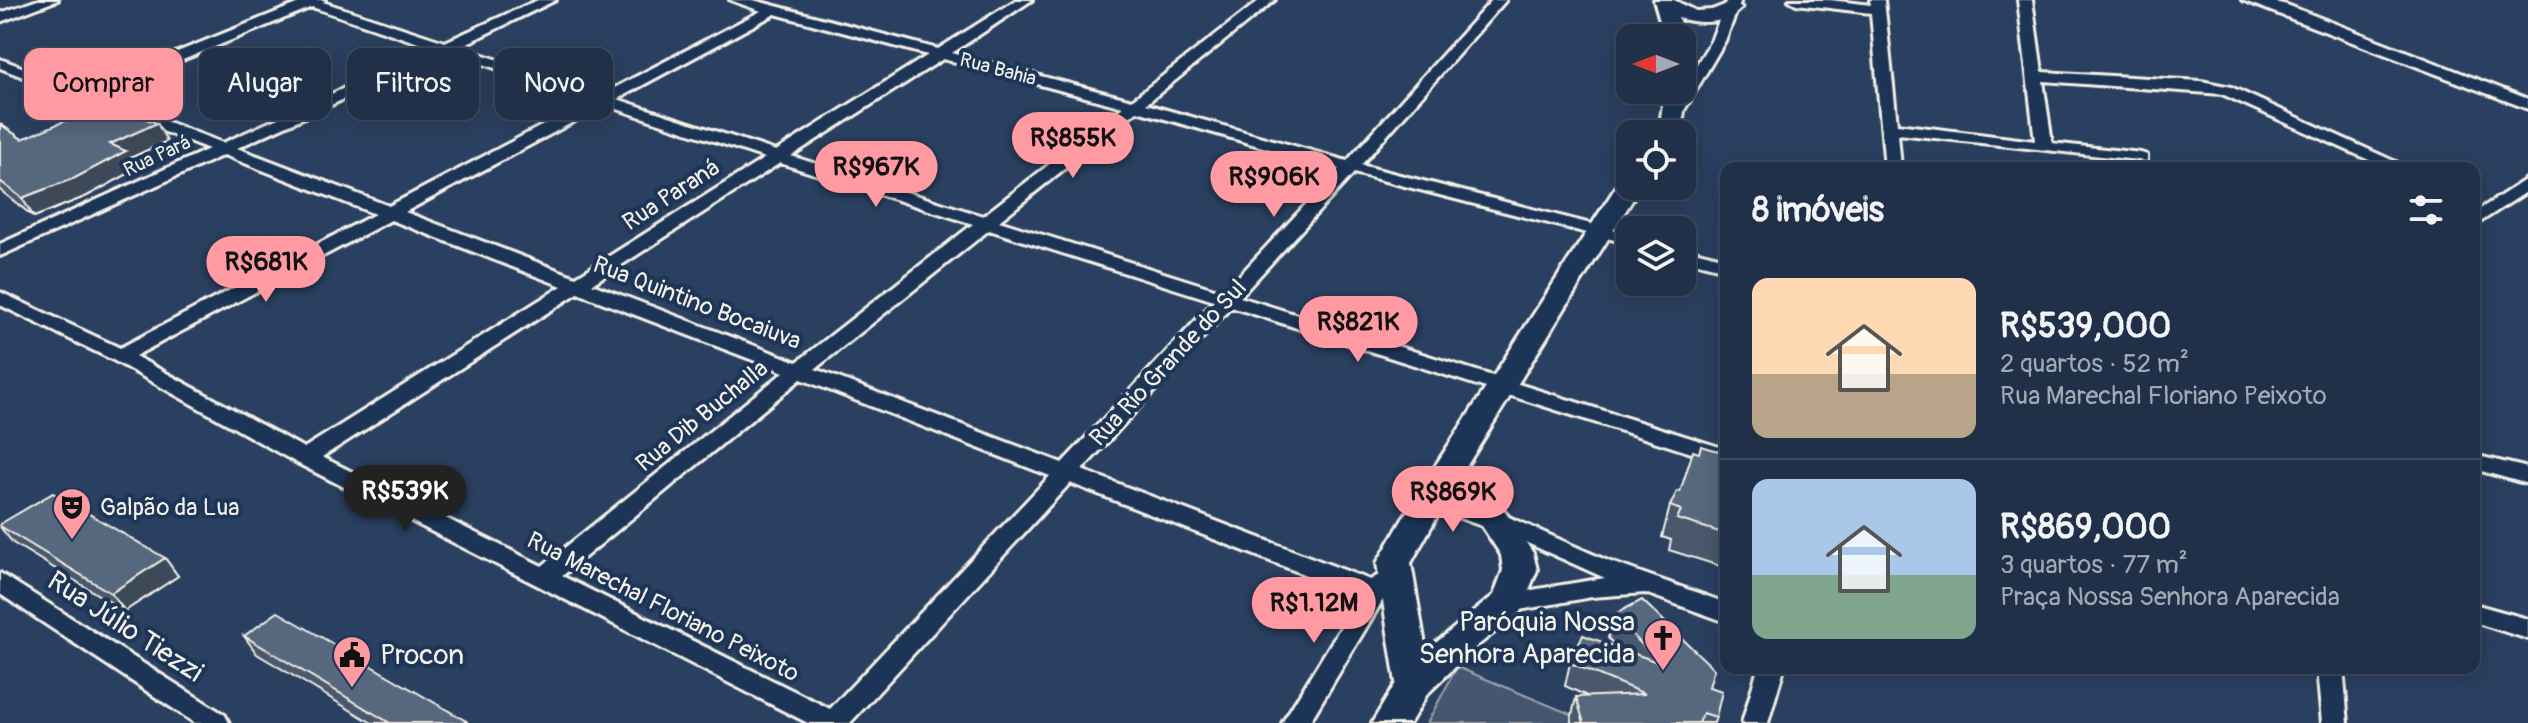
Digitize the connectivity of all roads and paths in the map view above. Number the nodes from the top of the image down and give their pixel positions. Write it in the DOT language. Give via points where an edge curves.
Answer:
graph roads {
  1 [pos="51,0"];
  2 [pos="549,0"];
  3 [pos="737,0"];
  4 [pos="1268,0"];
  5 [pos="1499,0"];
  6 [pos="1664,0"];
  7 [pos="1796,0"];
  8 [pos="2025,0"];
  9 [pos="2249,0"];
  10 [pos="311,1"];
  11 [pos="1019,1"];
  12 [pos="1733,4"];
  13 [pos="1878,5"];
  14 [pos="773,10"];
  15 [pos="0,18"];
  16 [pos="1671,24"];
  17 [pos="448,46"];
  18 [pos="183,54"];
  19 [pos="940,54"];
  20 [pos="495,62"];
  21 [pos="0,63"];
  22 [pos="24,72"];
  23 [pos="2035,76"];
  24 [pos="613,96"];
  25 [pos="613,101"];
  26 [pos="2528,104"];
  27 [pos="1134,105"];
  28 [pos="148,120"];
  29 [pos="569,120"];
  30 [pos="1671,120"];
  31 [pos="1889,128"];
  32 [pos="2044,146"];
  33 [pos="224,149"];
  34 [pos="778,157"];
  35 [pos="2141,158"];
  36 [pos="1892,162"];
  37 [pos="2388,162"];
  38 [pos="1350,167"];
  39 [pos="2528,183"];
  40 [pos="1620,200"];
  41 [pos="2480,204"];
  42 [pos="2493,210"];
  43 [pos="392,214"];
  44 [pos="2480,218"];
  45 [pos="986,223"];
  46 [pos="1600,231"];
  47 [pos="1616,235"];
  48 [pos="0,251"];
  49 [pos="1696,257"];
  50 [pos="1720,263"];
  51 [pos="579,285"];
  52 [pos="0,298"];
  53 [pos="1227,299"];
  54 [pos="120,356"];
  55 [pos="800,370"];
  56 [pos="1503,387"];
  57 [pos="1720,455"];
  58 [pos="305,458"];
  59 [pos="2485,465"];
  60 [pos="1065,473"];
  61 [pos="2528,476"];
  62 [pos="2528,488"];
  63 [pos="1432,496"];
  64 [pos="1493,518"];
  65 [pos="1394,563"];
  66 [pos="546,576"];
  67 [pos="0,582"];
  68 [pos="1649,584"];
  69 [pos="1375,592"];
  70 [pos="1508,603"];
  71 [pos="1720,611"];
  72 [pos="2480,615"];
  73 [pos="2528,629"];
  74 [pos="1769,674"];
  75 [pos="2331,674"];
  76 [pos="1403,703"];
  77 [pos="216,723"];
  78 [pos="833,723"];
  79 [pos="1295,723"];
  80 [pos="1755,723"];
  81 [pos="2335,723"];
  1 -- 15 [label="street"];
  2 -- 17 [label="street, Rua Pará"];
  3 -- 14 [label="street, Rua Bahia"];
  4 -- 27 [label="street, Rua Dib Buchalla"];
  5 -- 38 [label="street, Rua Rio Grande do Sul"];
  6 -- 12 [label="street" via="1690,16 1719,16"];
  6 -- 16 [label="street"];
  7 -- 13 [label="street"];
  8 -- 23 [label="street"];
  9 -- 26 [label="street" via="2282,8"];
  10 -- 17 [label="street"];
  10 -- 18 [label="street"];
  11 -- 19 [label="street, Rua Paraná"];
  12 -- 30 [label="street" via="1718,41"];
  13 -- 31 [label="street"];
  14 -- 19 [label="street, Rua Bahia"];
  14 -- 24 [label="street"];
  17 -- 20 [label="street"];
  17 -- 33 [label="street, Rua Pará"];
  19 -- 27 [label="street, Rua Bahia"];
  19 -- 34 [label="street, Rua Paraná"];
  21 -- 22 [label="street, Rua Quintino Bocaiuva"];
  23 -- 32 [label="street"];
  23 -- 37 [label="street" via="2226,90"];
  25 -- 34 [label="street"];
  27 -- 38 [label="street, Rua Bahia"];
  27 -- 45 [label="street, Rua Dib Buchalla"];
  28 -- 33 [label="street, Rua Quintino Bocaiuva"];
  29 -- 43 [label="street"];
  31 -- 32 [label="street"];
  31 -- 36 [label="street"];
  32 -- 35 [label="street"];
  33 -- 43 [label="street, Rua Quintino Bocaiuva"];
  33 -- 48 [label="street, Rua Pará"];
  34 -- 45 [label="street"];
  34 -- 51 [label="street, Rua Paraná"];
  38 -- 46 [label="street, Rua Bahia"];
  38 -- 53 [label="street, Rua Rio Grande do Sul"];
  39 -- 42 [label="street"];
  40 -- 46 [label="street"];
  41 -- 42 [label="street"];
  42 -- 44 [label="street"];
  43 -- 51 [label="street, Rua Quintino Bocaiuva"];
  43 -- 54 [label="street"];
  45 -- 53 [label="street"];
  45 -- 55 [label="street, Rua Dib Buchalla"];
  46 -- 47 [label="street, Rua Bahia"];
  46 -- 56 [label="street"];
  49 -- 50 [label="street"];
  51 -- 55 [label="street, Rua Quintino Bocaiuva"];
  51 -- 58 [label="street, Rua Paraná"];
  52 -- 54 [label="street, Rua Marechal Floriano Peixoto"];
  53 -- 56 [label="street"];
  53 -- 60 [label="street, Rua Rio Grande do Sul"];
  54 -- 58 [label="street, Rua Marechal Floriano Peixoto"];
  55 -- 60 [label="street, Rua Quintino Bocaiuva"];
  55 -- 66 [label="street, Rua Dib Buchalla"];
  56 -- 57 [label="street"];
  56 -- 63 [label="street"];
  58 -- 66 [label="street, Rua Marechal Floriano Peixoto"];
  59 -- 61 [label="street"];
  59 -- 62 [label="street"];
  60 -- 69 [label="street, Rua Quintino Bocaiuva"];
  60 -- 78 [label="street, Rua Rio Grande do Sul"];
  63 -- 64 [label="street"];
  63 -- 65 [label="street"];
  64 -- 68 [label="street"];
  64 -- 70 [label="street" via="1517,553 1520,570"];
  65 -- 69 [label="street"];
  65 -- 76 [label="street"];
  66 -- 78 [label="street, Rua Marechal Floriano Peixoto"];
  67 -- 77 [label="street, Rua Júlio Tiezzi"];
  68 -- 70 [label="street"];
  68 -- 71 [label="street"];
  69 -- 79 [label="street"];
  70 -- 76 [label="street" via="1465,636"];
  72 -- 73 [label="street"];
  74 -- 80 [label="street"];
  75 -- 81 [label="street"];
}
